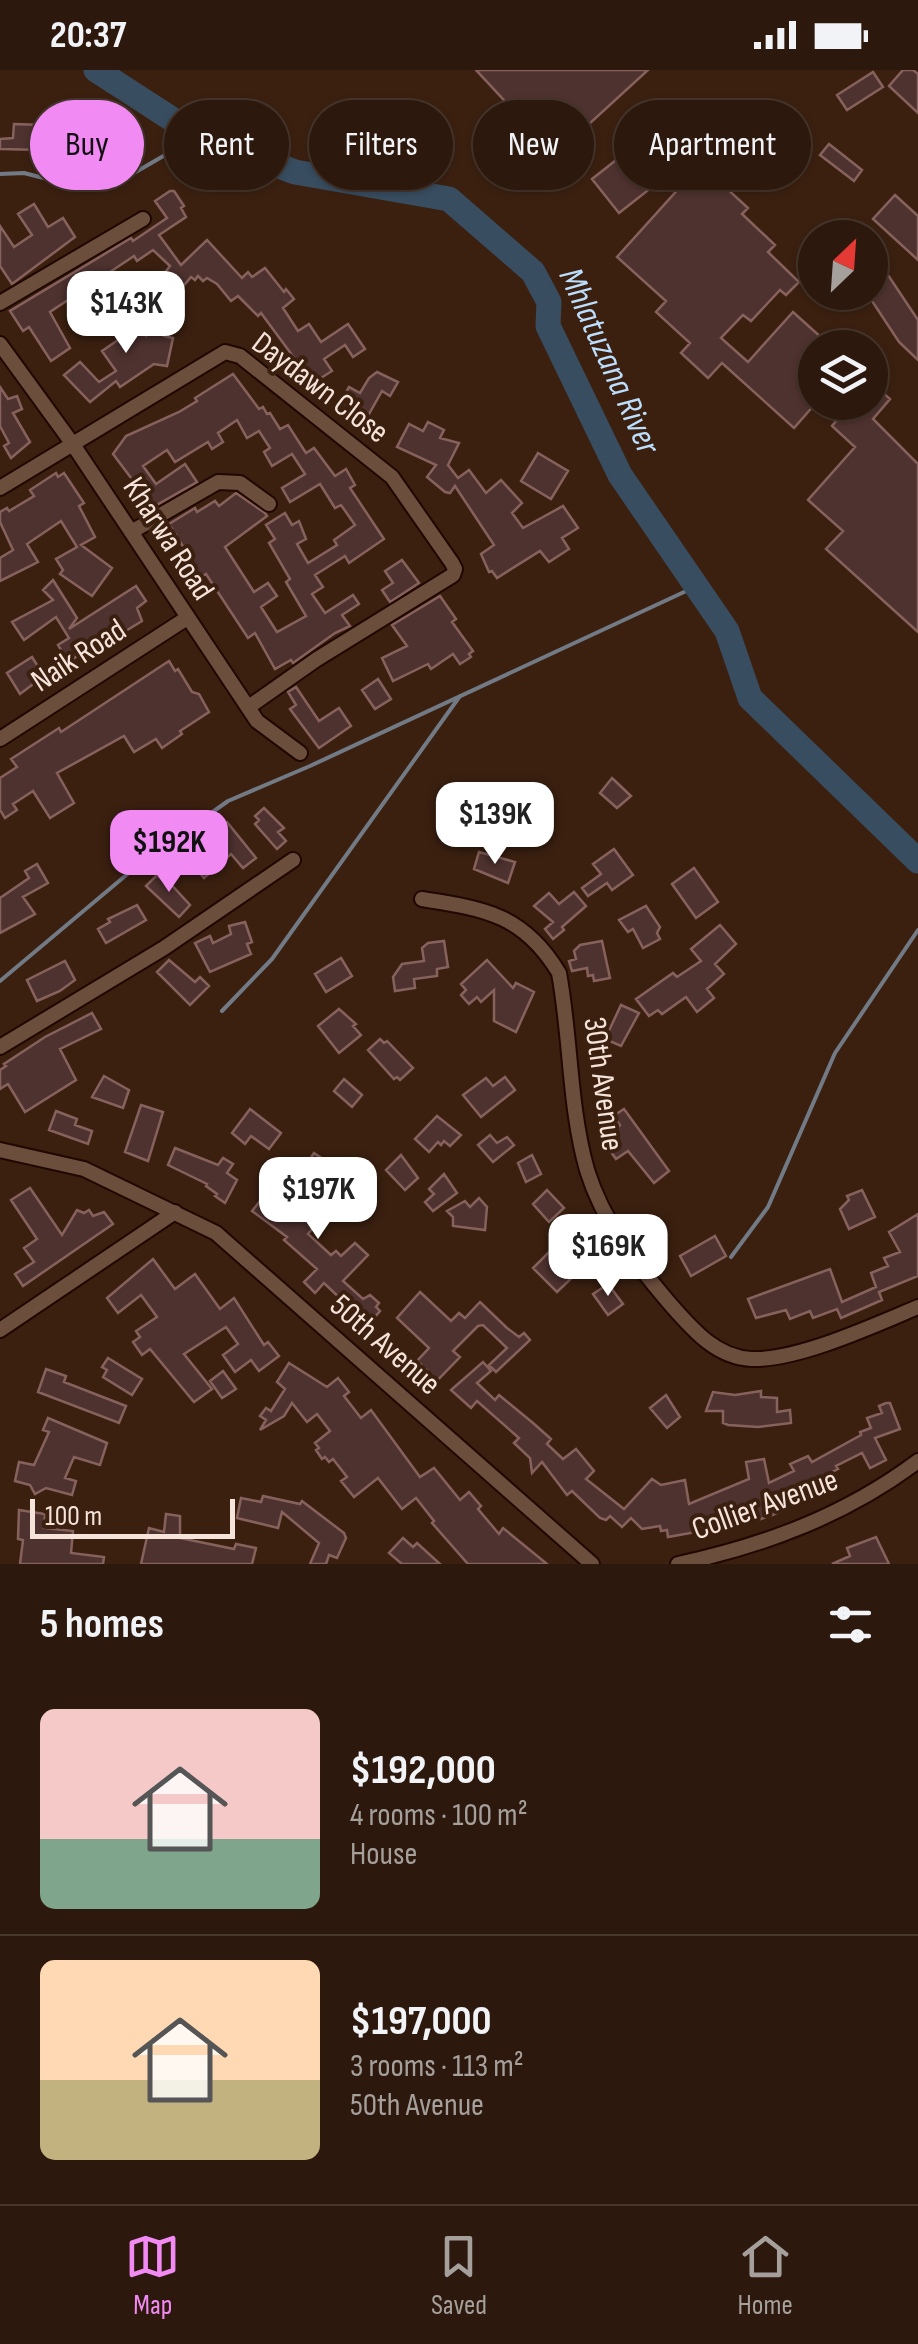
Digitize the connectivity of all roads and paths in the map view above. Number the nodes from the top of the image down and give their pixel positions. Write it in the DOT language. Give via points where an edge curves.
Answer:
graph roads {
  1 [pos="143,220"];
  2 [pos="0,303"];
  3 [pos="0,344"];
  4 [pos="72,443"];
  5 [pos="0,488"];
  6 [pos="269,504"];
  7 [pos="130,532"];
  8 [pos="188,618"];
  9 [pos="250,706"];
  10 [pos="0,739"];
  11 [pos="300,752"];
  12 [pos="293,860"];
  13 [pos="422,899"];
  14 [pos="0,1048"];
  15 [pos="7,1150"];
  16 [pos="175,1212"];
  17 [pos="918,1307"];
  18 [pos="0,1330"];
  19 [pos="918,1461"];
  20 [pos="592,1564"];
  21 [pos="678,1564"];
  1 -- 2 [label="street"];
  3 -- 4 [label="street, Kharwa Road"];
  4 -- 5 [label="street"];
  4 -- 7 [label="street, Kharwa Road"];
  4 -- 9 [label="street, Daydawn Close" via="215,355 232,352 392,477 452,564 455,571 445,582"];
  6 -- 7 [label="street" via="240,483 218,482"];
  7 -- 8 [label="street, Kharwa Road"];
  8 -- 9 [label="street, Kharwa Road"];
  8 -- 10 [label="street, Naik Road"];
  9 -- 11 [label="street, Kharwa Road" via="257,721"];
  12 -- 14 [label="street"];
  13 -- 17 [label="street, 30th Avenue" via="504,919 531,934 548,954 559,974 580,1138 595,1190 625,1248 695,1333 724,1352 768,1358"];
  15 -- 16 [label="street, 50th Avenue" via="84,1169"];
  16 -- 18 [label="street"];
  16 -- 20 [label="street, 50th Avenue" via="216,1233"];
  19 -- 21 [label="street, Collier Avenue" via="813,1523"];
}
